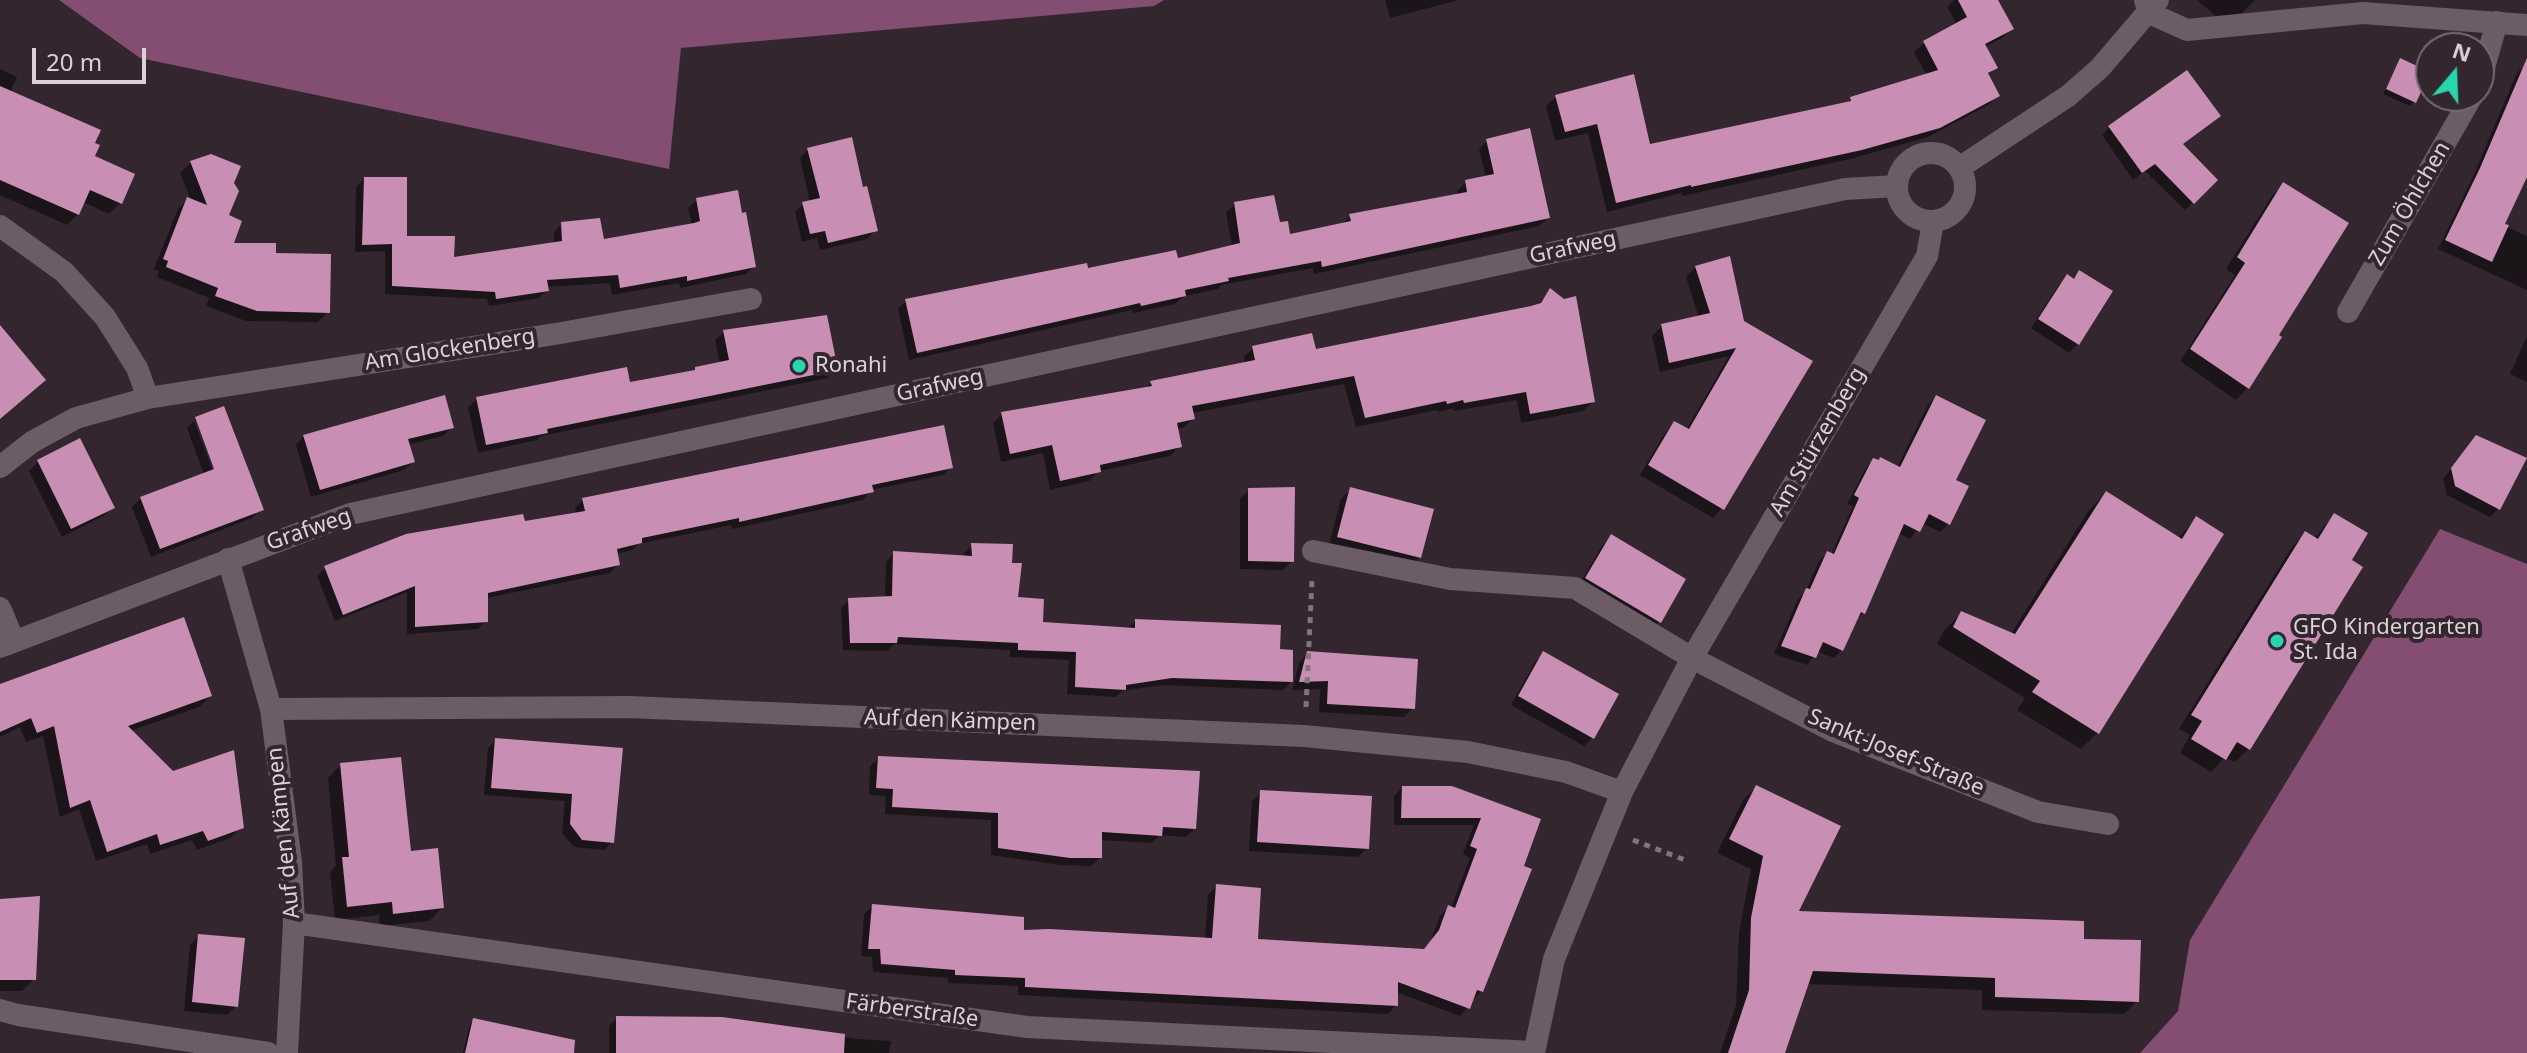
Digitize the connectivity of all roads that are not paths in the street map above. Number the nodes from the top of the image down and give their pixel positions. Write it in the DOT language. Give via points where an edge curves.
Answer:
graph roads {
  1 [pos="2151,4"];
  2 [pos="2497,22"];
  3 [pos="2527,25"];
  4 [pos="2494,32"];
  5 [pos="2463,112"];
  6 [pos="1959,168"];
  7 [pos="1897,186"];
  8 [pos="1933,222"];
  9 [pos="0,226"];
  10 [pos="751,299"];
  11 [pos="2348,312"];
  12 [pos="148,398"];
  13 [pos="0,467"];
  14 [pos="1313,551"];
  15 [pos="228,559"];
  16 [pos="0,608"];
  17 [pos="7,644"];
  18 [pos="1692,658"];
  19 [pos="271,709"];
  20 [pos="1622,792"];
  21 [pos="2108,824"];
  22 [pos="294,923"];
  23 [pos="0,1010"];
  24 [pos="268,1053"];
  25 [pos="287,1053"];
  26 [pos="1534,1053"];
  1 -- 2 [label="street" via="2187,30 2363,13"];
  1 -- 6 [label="street" via="2100,68 2068,96"];
  2 -- 3 [label="street"];
  2 -- 4 [label="street"];
  5 -- 11 [label="street, Zum Öhlchen"];
  6 -- 7 [label="street" via="1942,155 1921,155 1904,166"];
  6 -- 8 [label="street" via="1965,187 1959,207"];
  7 -- 8 [label="street" via="1907,211"];
  7 -- 15 [label="street, Grafweg" via="1845,189 350,514"];
  8 -- 18 [label="street, Am Stürzenberg" via="1927,256"];
  9 -- 12 [label="street" via="64,272 105,317 137,368"];
  10 -- 12 [label="street, Am Glockenberg"];
  12 -- 13 [label="street, Am Glockenberg" via="76,418"];
  14 -- 18 [label="street" via="1450,579 1575,588"];
  15 -- 17 [label="street, Grafweg"];
  15 -- 19 [label="street, Auf den Kämpen"];
  16 -- 17 [label="street"];
  18 -- 20 [label="street, Am Stürzenberg"];
  18 -- 21 [label="street, Sankt-Josef-Straße" via="1833,731 2038,812"];
  19 -- 20 [label="street, Auf den Kämpen" via="629,707 1304,736 1468,752 1566,772"];
  19 -- 22 [label="street, Auf den Kämpen"];
  20 -- 26 [label="street, Am Stürzenberg" via="1554,959"];
  22 -- 25 [label="street, Auf den Kämpen"];
  22 -- 26 [label="street, Färberstraße" via="1027,1027"];
  23 -- 24 [label="street"];
}
